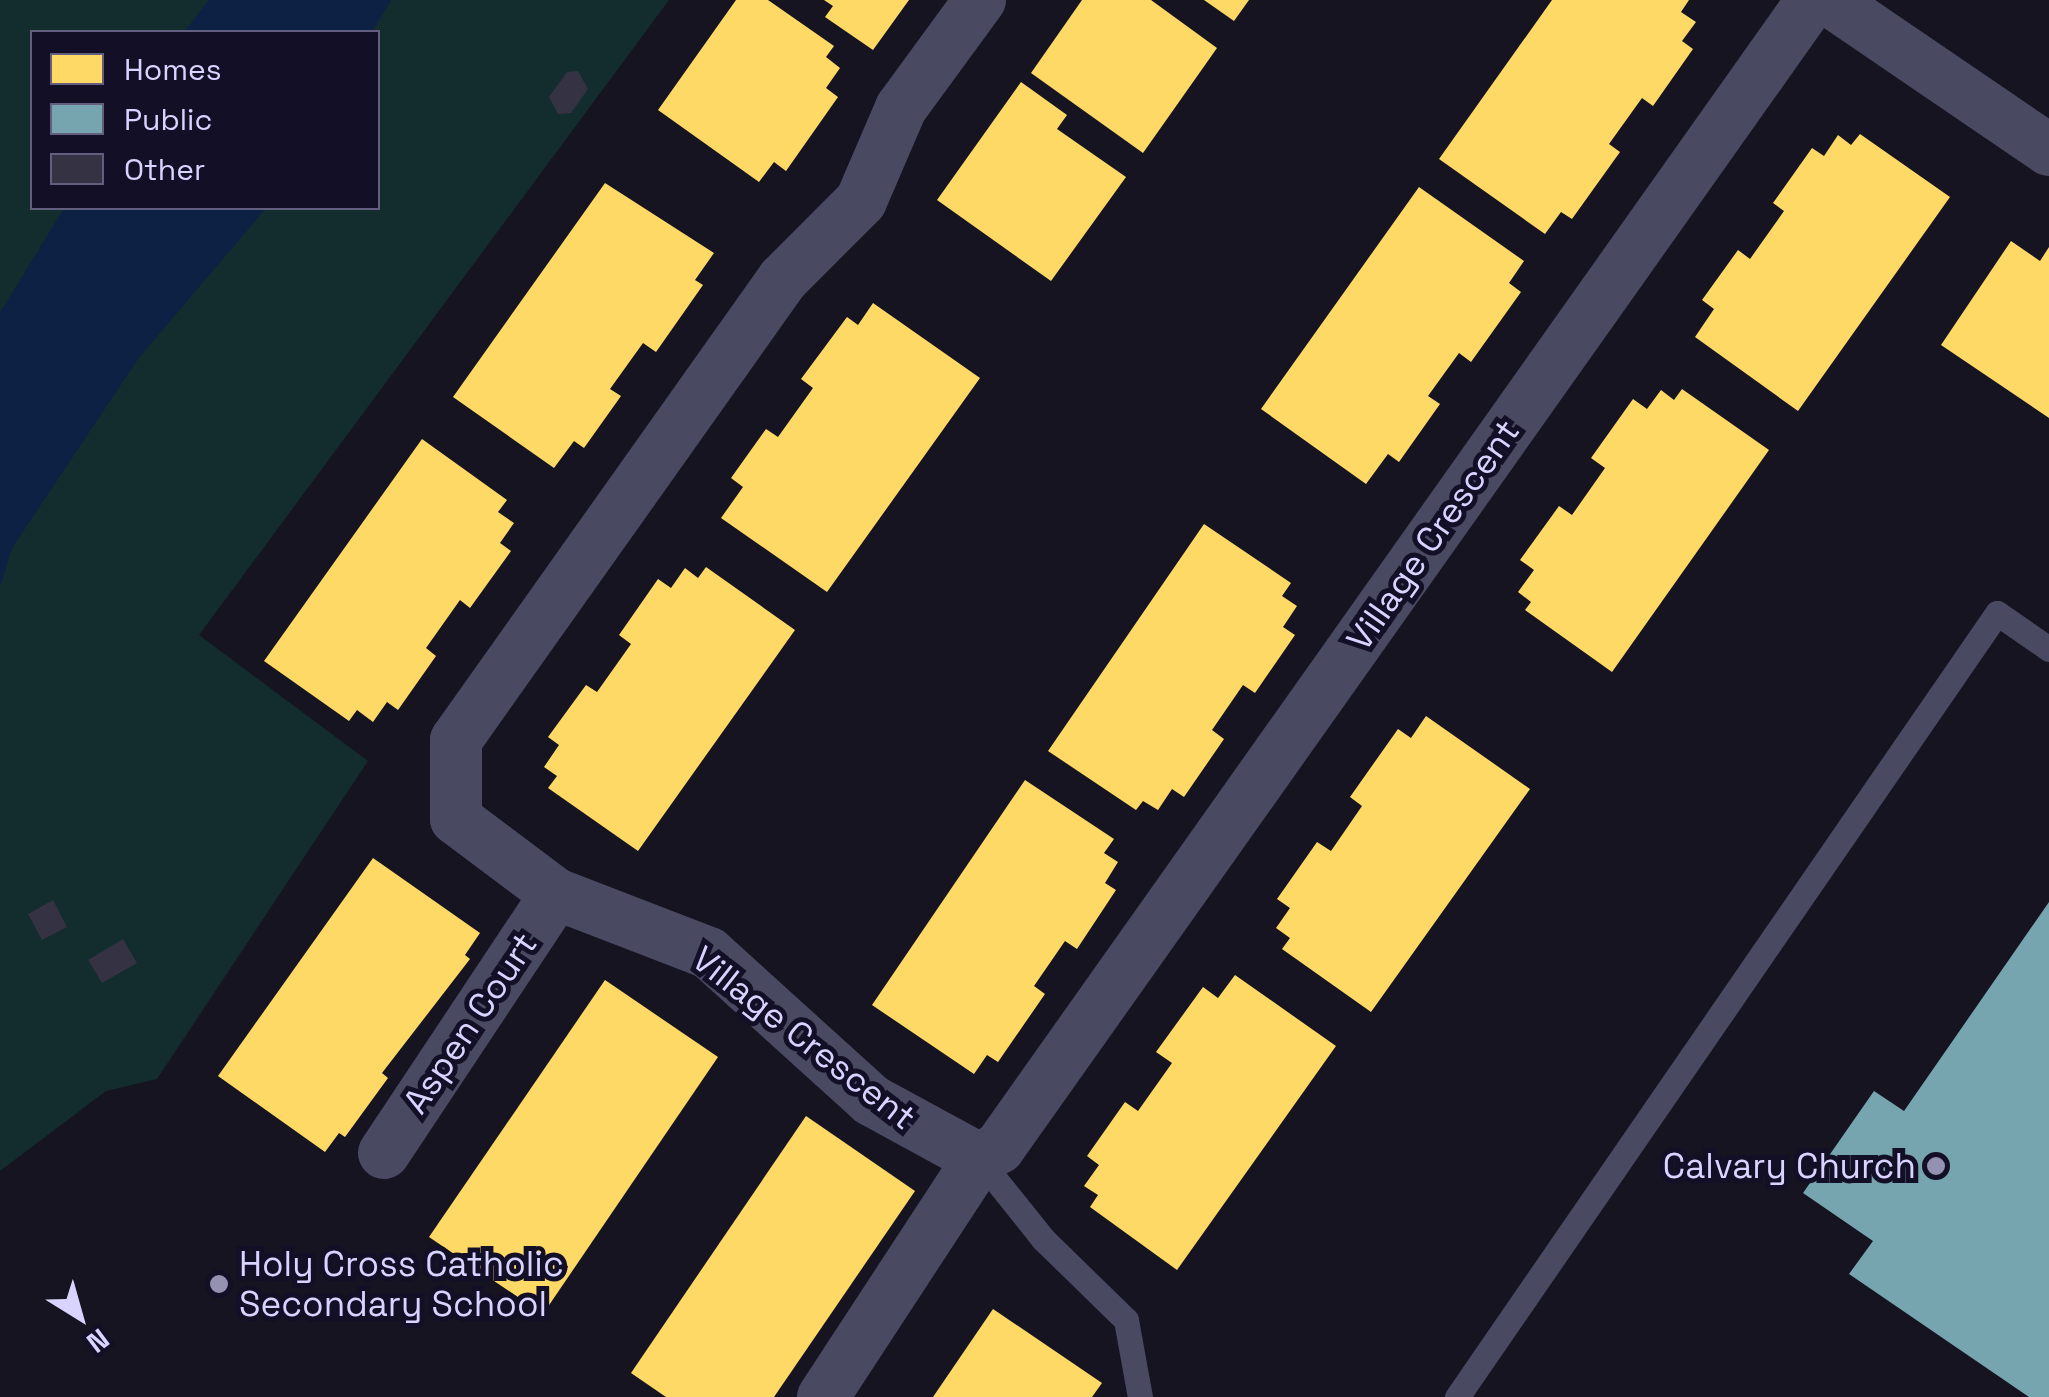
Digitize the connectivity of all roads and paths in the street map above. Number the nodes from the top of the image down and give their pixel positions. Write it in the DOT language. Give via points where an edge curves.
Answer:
graph roads {
  1 [pos="980,0"];
  2 [pos="1812,0"];
  3 [pos="1829,0"];
  4 [pos="2049,150"];
  5 [pos="2049,649"];
  6 [pos="556,894"];
  7 [pos="384,1153"];
  8 [pos="979,1159"];
  9 [pos="823,1397"];
  10 [pos="1140,1397"];
  11 [pos="1457,1397"];
  1 -- 6 [label="street, Village Crescent" via="901,108 862,201 784,279 456,740 456,819"];
  2 -- 8 [label="street, Village Crescent" via="1000,1148"];
  3 -- 4 [label="street"];
  5 -- 11 [label="lane" via="1997,613"];
  6 -- 7 [label="street, Aspen Court"];
  6 -- 8 [label="street, Village Crescent" via="708,953 871,1100"];
  8 -- 9 [label="street"];
  8 -- 10 [label="lane" via="1043,1239 1126,1320"];
}
